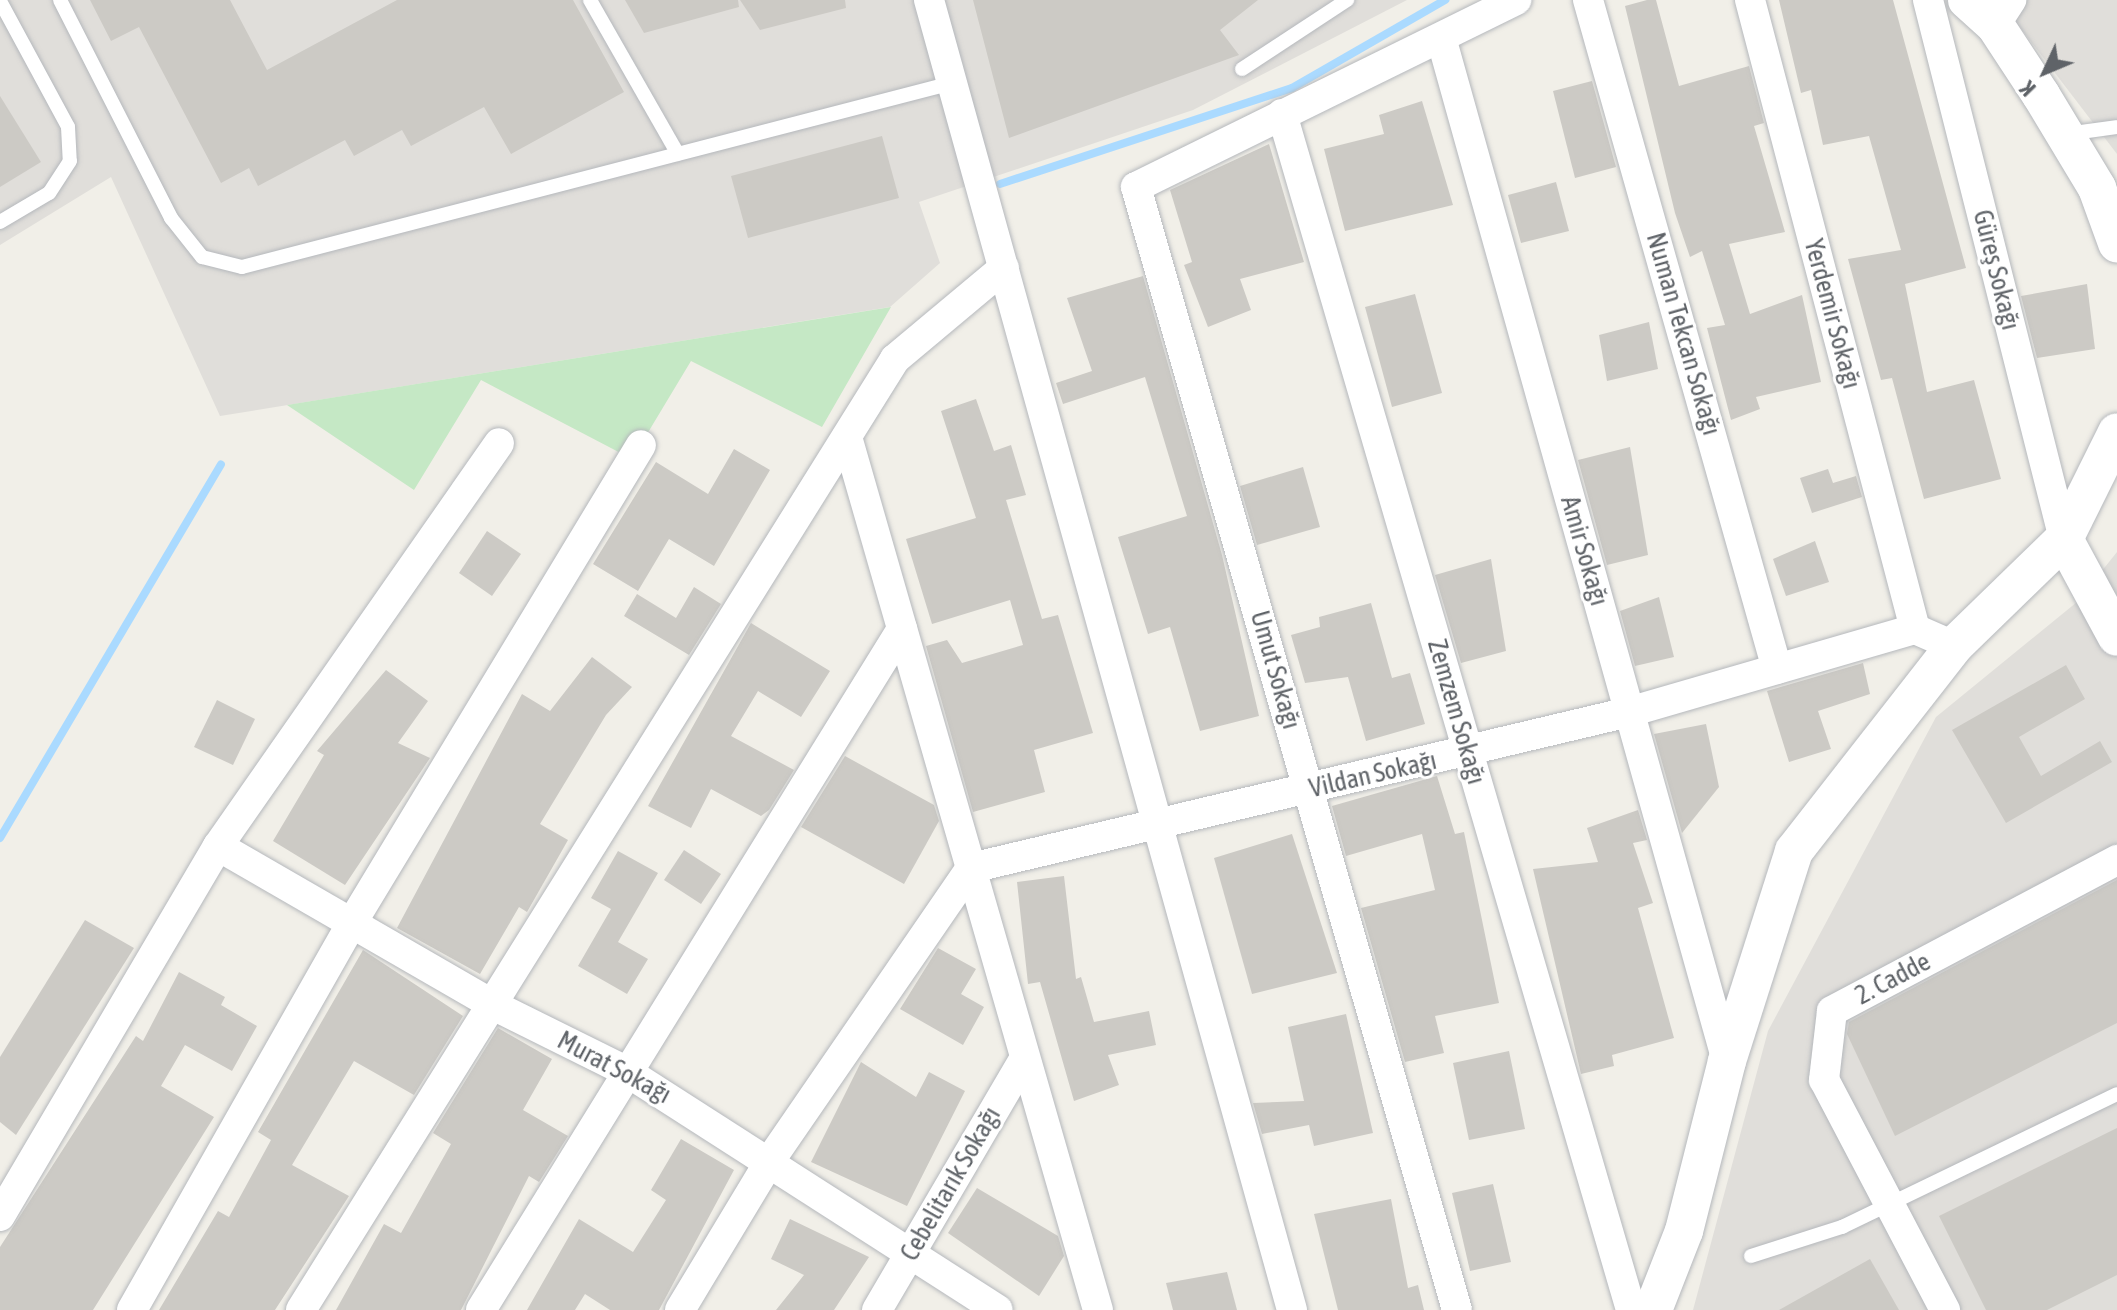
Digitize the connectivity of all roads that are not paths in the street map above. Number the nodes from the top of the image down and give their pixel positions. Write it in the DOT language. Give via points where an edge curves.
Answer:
graph roads {
  1 [pos="60,0"];
  2 [pos="590,0"];
  3 [pos="929,0"];
  4 [pos="1347,0"];
  5 [pos="1516,0"];
  6 [pos="1588,0"];
  7 [pos="1750,0"];
  8 [pos="1928,0"];
  9 [pos="1967,0"];
  10 [pos="0,1"];
  11 [pos="2003,13"];
  12 [pos="1442,41"];
  13 [pos="1242,69"];
  14 [pos="952,83"];
  15 [pos="1282,114"];
  16 [pos="2117,127"];
  17 [pos="2065,134"];
  18 [pos="678,154"];
  19 [pos="0,222"];
  20 [pos="2117,243"];
  21 [pos="1004,268"];
  22 [pos="2117,432"];
  23 [pos="847,437"];
  24 [pos="499,443"];
  25 [pos="641,445"];
  26 [pos="2064,539"];
  27 [pos="902,629"];
  28 [pos="1915,629"];
  29 [pos="2117,637"];
  30 [pos="1954,646"];
  31 [pos="1777,669"];
  32 [pos="1629,712"];
  33 [pos="1468,753"];
  34 [pos="1309,790"];
  35 [pos="1158,828"];
  36 [pos="218,846"];
  37 [pos="2117,860"];
  38 [pos="971,868"];
  39 [pos="353,921"];
  40 [pos="495,1006"];
  41 [pos="1025,1058"];
  42 [pos="1727,1061"];
  43 [pos="624,1070"];
  44 [pos="2117,1094"];
  45 [pos="771,1159"];
  46 [pos="1888,1203"];
  47 [pos="0,1216"];
  48 [pos="910,1255"];
  49 [pos="1751,1256"];
  50 [pos="132,1310"];
  51 [pos="301,1310"];
  52 [pos="481,1310"];
  53 [pos="680,1310"];
  54 [pos="877,1310"];
  55 [pos="998,1310"];
  56 [pos="1098,1310"];
  57 [pos="1292,1310"];
  58 [pos="1457,1310"];
  59 [pos="1631,1310"];
  60 [pos="1653,1310"];
  61 [pos="1945,1310"];
  1 -- 18 [label="lane" via="171,218 202,257 242,267"];
  2 -- 18 [label="lane"];
  3 -- 14 [label="street"];
  4 -- 13 [label="lane"];
  5 -- 12 [label="street"];
  6 -- 31 [label="street, Numan Tekcan Sokağı"];
  7 -- 28 [label="street, Yerdemir Sokağı"];
  8 -- 26 [label="street, Güreş Sokağı"];
  9 -- 11 [label="street"];
  10 -- 19 [label="lane" via="68,127 70,161 49,193"];
  11 -- 17 [label="street"];
  12 -- 15 [label="street"];
  12 -- 32 [label="street, Amir Sokağı"];
  14 -- 18 [label="lane"];
  14 -- 21 [label="street"];
  15 -- 33 [label="street, Zemzem Sokağı"];
  15 -- 34 [label="street, Umut Sokağı" via="1136,187"];
  16 -- 17 [label="lane"];
  17 -- 20 [label="street" via="2097,188"];
  21 -- 23 [label="street" via="895,359"];
  21 -- 35 [label="street"];
  22 -- 26 [label="street"];
  23 -- 27 [label="street"];
  23 -- 40 [label="street"];
  24 -- 36 [label="street"];
  25 -- 39 [label="street"];
  26 -- 29 [label="street"];
  26 -- 30 [label="street"];
  27 -- 38 [label="street"];
  27 -- 43 [label="street"];
  28 -- 30 [label="street"];
  28 -- 31 [label="street, Vildan Sokağı"];
  30 -- 42 [label="street" via="1794,851"];
  31 -- 32 [label="street, Vildan Sokağı"];
  32 -- 33 [label="street, Vildan Sokağı"];
  32 -- 42 [label="street, Amir Sokağı"];
  33 -- 34 [label="street, Vildan Sokağı"];
  33 -- 59 [label="street, Zemzem Sokağı"];
  34 -- 35 [label="street, Vildan Sokağı"];
  34 -- 58 [label="street, Umut Sokağı"];
  35 -- 38 [label="street, Vildan Sokağı"];
  35 -- 57 [label="street"];
  36 -- 39 [label="street, Murat Sokağı"];
  36 -- 47 [label="street"];
  37 -- 46 [label="street, 2. Cadde" via="1832,1011 1824,1080"];
  38 -- 41 [label="street"];
  38 -- 45 [label="street"];
  39 -- 40 [label="street, Murat Sokağı"];
  39 -- 50 [label="street"];
  40 -- 43 [label="street, Murat Sokağı"];
  40 -- 51 [label="street"];
  41 -- 48 [label="street, Cebelitarık Sokağı"];
  41 -- 56 [label="street"];
  42 -- 60 [label="street" via="1684,1231"];
  43 -- 45 [label="street, Murat Sokağı"];
  43 -- 52 [label="street"];
  44 -- 46 [label="lane"];
  45 -- 48 [label="street, Murat Sokağı"];
  45 -- 53 [label="street"];
  46 -- 49 [label="lane"];
  46 -- 61 [label="street, 2. Cadde"];
  48 -- 54 [label="street, Cebelitarık Sokağı"];
  48 -- 55 [label="street, Murat Sokağı"];
}
